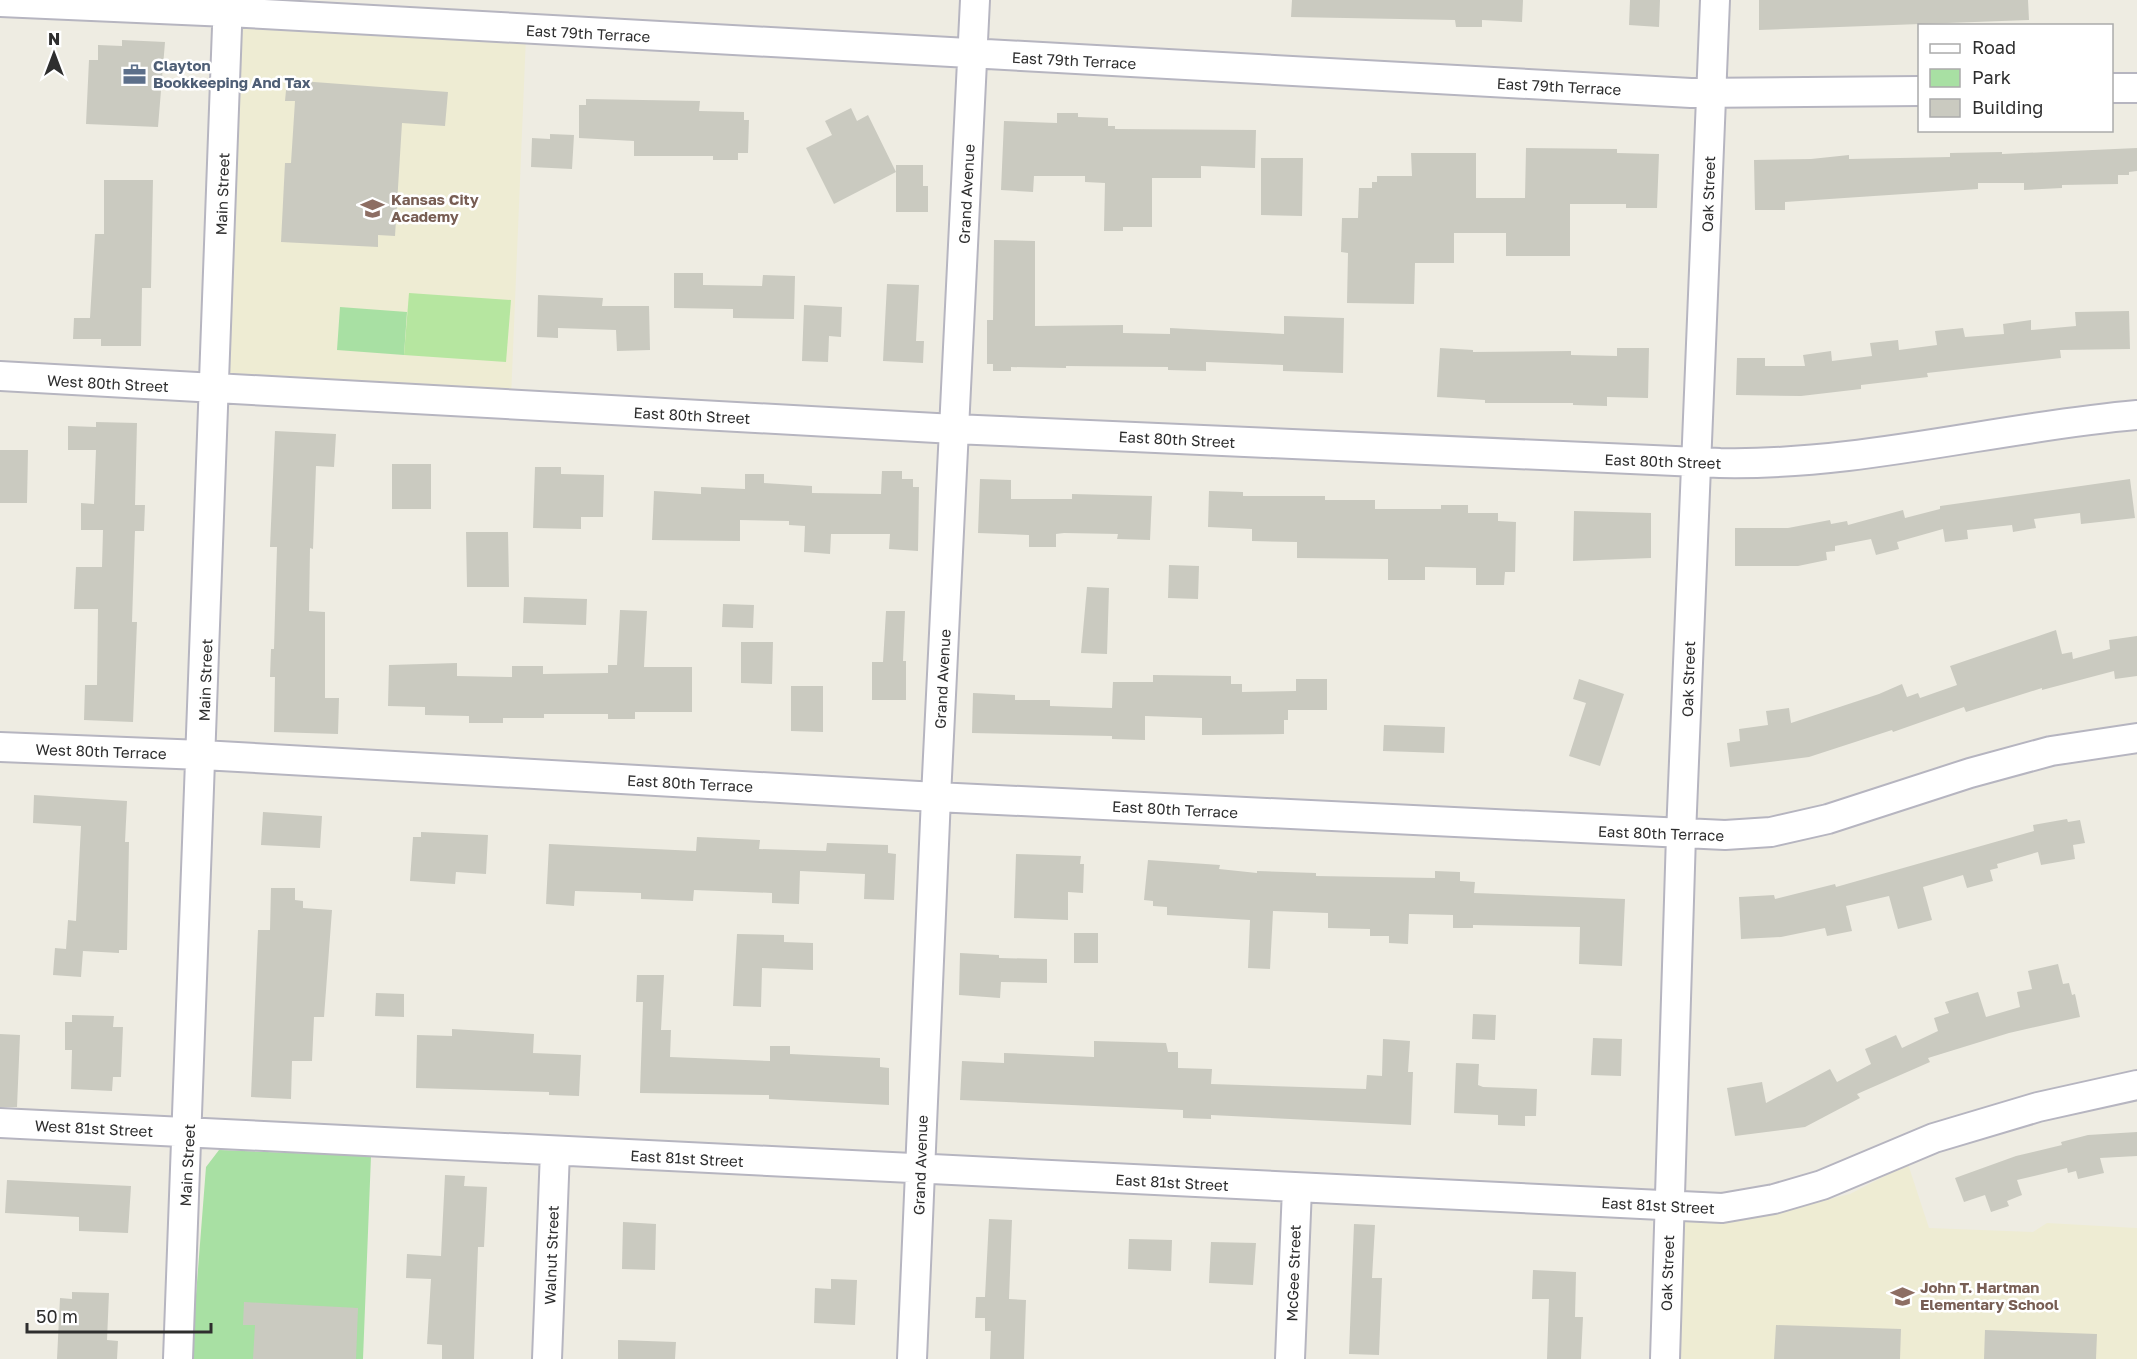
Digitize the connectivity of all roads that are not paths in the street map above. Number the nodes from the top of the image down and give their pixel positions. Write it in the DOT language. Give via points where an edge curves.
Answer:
graph roads {
  1 [pos="975,0"];
  2 [pos="1715,0"];
  3 [pos="0,2"];
  4 [pos="228,6"];
  5 [pos="972,55"];
  6 [pos="2113,88"];
  7 [pos="2137,88"];
  8 [pos="1918,91"];
  9 [pos="1712,94"];
  10 [pos="0,376"];
  11 [pos="215,389"];
  12 [pos="2137,415"];
  13 [pos="954,429"];
  14 [pos="1697,463"];
  15 [pos="2137,738"];
  16 [pos="0,747"];
  17 [pos="202,755"];
  18 [pos="936,797"];
  19 [pos="1681,835"];
  20 [pos="2137,1085"];
  21 [pos="0,1123"];
  22 [pos="189,1133"];
  23 [pos="555,1151"];
  24 [pos="920,1170"];
  25 [pos="1296,1188"];
  26 [pos="1670,1206"];
  27 [pos="178,1359"];
  28 [pos="547,1359"];
  29 [pos="912,1359"];
  30 [pos="1290,1359"];
  31 [pos="1665,1359"];
  1 -- 5 [label="street, Grand Avenue"];
  2 -- 9 [label="street, Oak Street"];
  3 -- 4 [label="street, East 79th Terrace"];
  4 -- 5 [label="street, East 79th Terrace"];
  4 -- 11 [label="street, Main Street"];
  5 -- 9 [label="street, East 79th Terrace"];
  5 -- 13 [label="street, Grand Avenue"];
  6 -- 7 [label="street"];
  8 -- 9 [label="street, East 79th Terrace"];
  9 -- 14 [label="street, Oak Street"];
  10 -- 11 [label="street, West 80th Street"];
  11 -- 13 [label="street, East 80th Street"];
  11 -- 17 [label="street, Main Street"];
  12 -- 14 [label="street, East 80th Street" via="1876,452 1755,463"];
  13 -- 14 [label="street, East 80th Street"];
  13 -- 18 [label="street, Grand Avenue"];
  14 -- 19 [label="street, Oak Street"];
  15 -- 19 [label="street, East 80th Terrace" via="2051,751 1828,819 1771,832"];
  16 -- 17 [label="street, West 80th Terrace"];
  17 -- 18 [label="street, East 80th Terrace"];
  17 -- 22 [label="street, Main Street"];
  18 -- 19 [label="street, East 80th Terrace"];
  18 -- 24 [label="street, Grand Avenue"];
  19 -- 26 [label="street, Oak Street"];
  20 -- 26 [label="street, East 81st Street" via="2038,1107 1934,1138 1822,1185 1774,1199 1722,1208"];
  21 -- 22 [label="street, West 81st Street"];
  22 -- 23 [label="street, East 81st Street"];
  22 -- 27 [label="street, Main Street"];
  23 -- 24 [label="street, East 81st Street"];
  23 -- 28 [label="street, Walnut Street"];
  24 -- 25 [label="street, East 81st Street"];
  24 -- 29 [label="street, Grand Avenue"];
  25 -- 26 [label="street, East 81st Street"];
  25 -- 30 [label="street, McGee Street"];
  26 -- 31 [label="street, Oak Street"];
}
